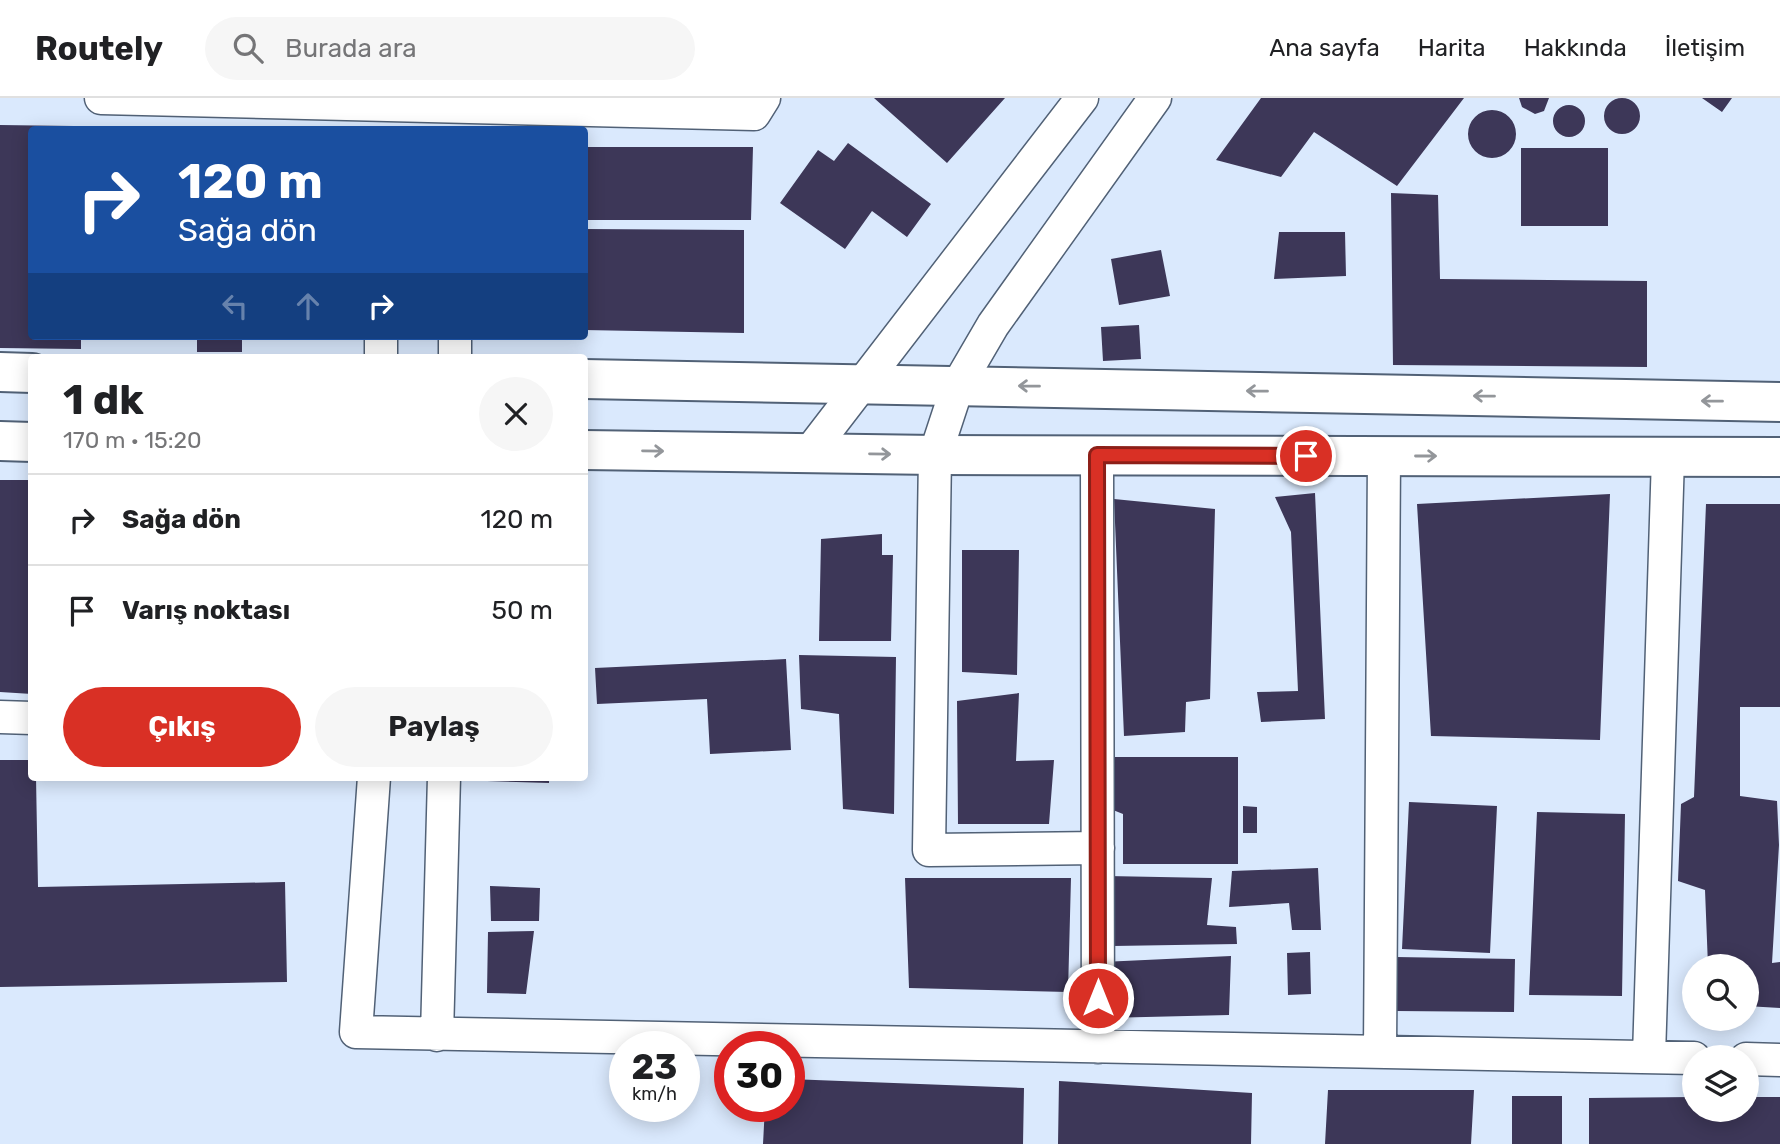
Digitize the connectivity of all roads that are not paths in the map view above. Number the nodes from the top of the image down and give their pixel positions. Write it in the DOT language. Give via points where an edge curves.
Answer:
graph roads {
  1 [pos="101,98"];
  2 [pos="764,98"];
  3 [pos="1082,98"];
  4 [pos="1155,98"];
  5 [pos="383,111"];
  6 [pos="456,111"];
  7 [pos="0,372"];
  8 [pos="28,373"];
  9 [pos="588,379"];
  10 [pos="861,383"];
  11 [pos="958,384"];
  12 [pos="1780,402"];
  13 [pos="0,441"];
  14 [pos="28,442"];
  15 [pos="588,450"];
  16 [pos="809,453"];
  17 [pos="934,455"];
  18 [pos="1097,455"];
  19 [pos="1384,456"];
  20 [pos="1668,457"];
  21 [pos="1780,457"];
  22 [pos="0,718"];
  23 [pos="28,718"];
  24 [pos="374,781"];
  25 [pos="444,781"];
  26 [pos="1098,848"];
  27 [pos="437,1035"];
  28 [pos="1097,1047"];
  29 [pos="1380,1052"];
  30 [pos="1650,1056"];
  31 [pos="1682,1057"];
  32 [pos="1759,1059"];
  33 [pos="1780,1060"];
  1 -- 5 [label="street"];
  2 -- 6 [label="street" via="754,114"];
  3 -- 10 [label="street"];
  4 -- 11 [label="street" via="993,326"];
  5 -- 6 [label="street"];
  7 -- 8 [label="main road"];
  9 -- 10 [label="main road"];
  10 -- 11 [label="main road"];
  10 -- 16 [label="street"];
  12 -- 11 [label="main road, one-way"];
  11 -- 17 [label="street"];
  13 -- 14 [label="main road"];
  15 -- 16 [label="main road, one-way"];
  16 -- 17 [label="main road, one-way"];
  17 -- 18 [label="main road"];
  17 -- 26 [label="street" via="929,850"];
  18 -- 19 [label="main road"];
  18 -- 26 [label="street"];
  19 -- 20 [label="main road, one-way"];
  19 -- 29 [label="street"];
  20 -- 21 [label="main road"];
  20 -- 30 [label="street"];
  22 -- 23 [label="street"];
  24 -- 27 [label="street" via="356,1032"];
  25 -- 27 [label="street"];
  26 -- 28 [label="street"];
  27 -- 28 [label="street"];
  28 -- 29 [label="street"];
  29 -- 30 [label="street"];
  30 -- 31 [label="street"];
  32 -- 33 [label="street"];
}
